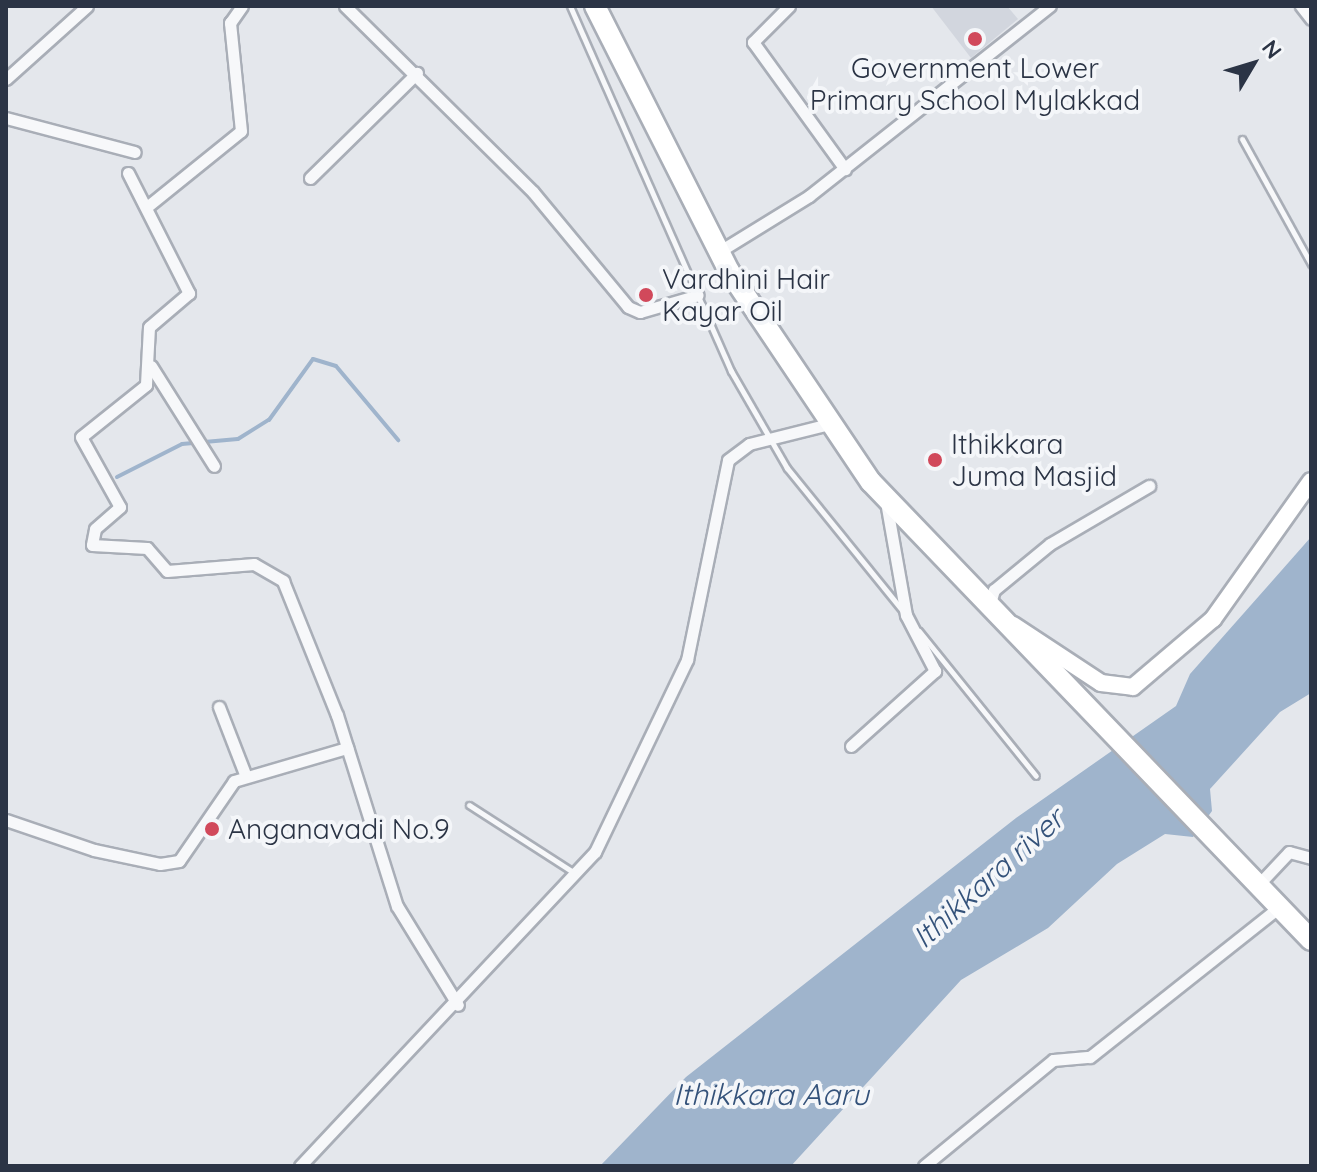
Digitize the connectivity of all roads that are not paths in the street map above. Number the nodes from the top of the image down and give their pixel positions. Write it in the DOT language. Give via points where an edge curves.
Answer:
graph roads {
  1 [pos="242,6"];
  2 [pos="345,6"];
  3 [pos="570,6"];
  4 [pos="595,6"];
  5 [pos="789,6"];
  6 [pos="1050,6"];
  7 [pos="1301,6"];
  8 [pos="83,7"];
  9 [pos="1311,19"];
  10 [pos="417,73"];
  11 [pos="6,79"];
  12 [pos="6,118"];
  13 [pos="1242,139"];
  14 [pos="135,152"];
  15 [pos="845,169"];
  16 [pos="128,173"];
  17 [pos="310,178"];
  18 [pos="148,206"];
  19 [pos="720,251"];
  20 [pos="1311,264"];
  21 [pos="698,295"];
  22 [pos="151,366"];
  23 [pos="829,424"];
  24 [pos="770,439"];
  25 [pos="214,466"];
  26 [pos="1311,481"];
  27 [pos="1149,486"];
  28 [pos="886,500"];
  29 [pos="988,611"];
  30 [pos="906,615"];
  31 [pos="219,707"];
  32 [pos="851,746"];
  33 [pos="347,748"];
  34 [pos="245,774"];
  35 [pos="1036,776"];
  36 [pos="469,805"];
  37 [pos="10,822"];
  38 [pos="6,833"];
  39 [pos="1311,858"];
  40 [pos="576,874"];
  41 [pos="1258,885"];
  42 [pos="1279,907"];
  43 [pos="1311,940"];
  44 [pos="458,1005"];
  45 [pos="300,1166"];
  46 [pos="924,1166"];
  1 -- 18 [label="street" via="230,23 241,131"];
  2 -- 10 [label="street"];
  3 -- 21 [label="lane"];
  4 -- 19 [label="highway"];
  5 -- 15 [label="street" via="753,42"];
  6 -- 15 [label="street"];
  7 -- 9 [label="street"];
  8 -- 11 [label="street"];
  10 -- 17 [label="street"];
  10 -- 21 [label="street" via="533,192 628,307 640,312"];
  12 -- 14 [label="street"];
  13 -- 20 [label="lane"];
  15 -- 19 [label="street"];
  16 -- 18 [label="street"];
  18 -- 22 [label="street" via="189,293 149,327"];
  19 -- 23 [label="highway"];
  21 -- 24 [label="lane"];
  22 -- 25 [label="street"];
  22 -- 33 [label="street" via="146,385 81,437 120,507 95,529 92,545 147,548 167,571 254,564 278,576 294,598"];
  23 -- 24 [label="street"];
  23 -- 28 [label="highway"];
  24 -- 30 [label="lane"];
  24 -- 40 [label="street" via="739,448 724,467 687,660 600,842"];
  26 -- 29 [label="main road" via="1213,619 1133,687 1101,683"];
  27 -- 29 [label="street" via="1050,544 994,590"];
  28 -- 29 [label="highway"];
  28 -- 30 [label="street"];
  29 -- 41 [label="highway"];
  30 -- 32 [label="street" via="935,671"];
  30 -- 35 [label="lane"];
  31 -- 34 [label="street"];
  33 -- 34 [label="street"];
  33 -- 44 [label="street" via="397,906"];
  34 -- 37 [label="street" via="220,792 199,841 179,861 160,864 94,850"];
  36 -- 40 [label="lane"];
  37 -- 38 [label="street"];
  39 -- 41 [label="street" via="1289,852"];
  40 -- 44 [label="street"];
  41 -- 42 [label="highway"];
  42 -- 43 [label="highway"];
  42 -- 46 [label="street" via="1090,1057 1053,1060"];
  44 -- 45 [label="street"];
}
